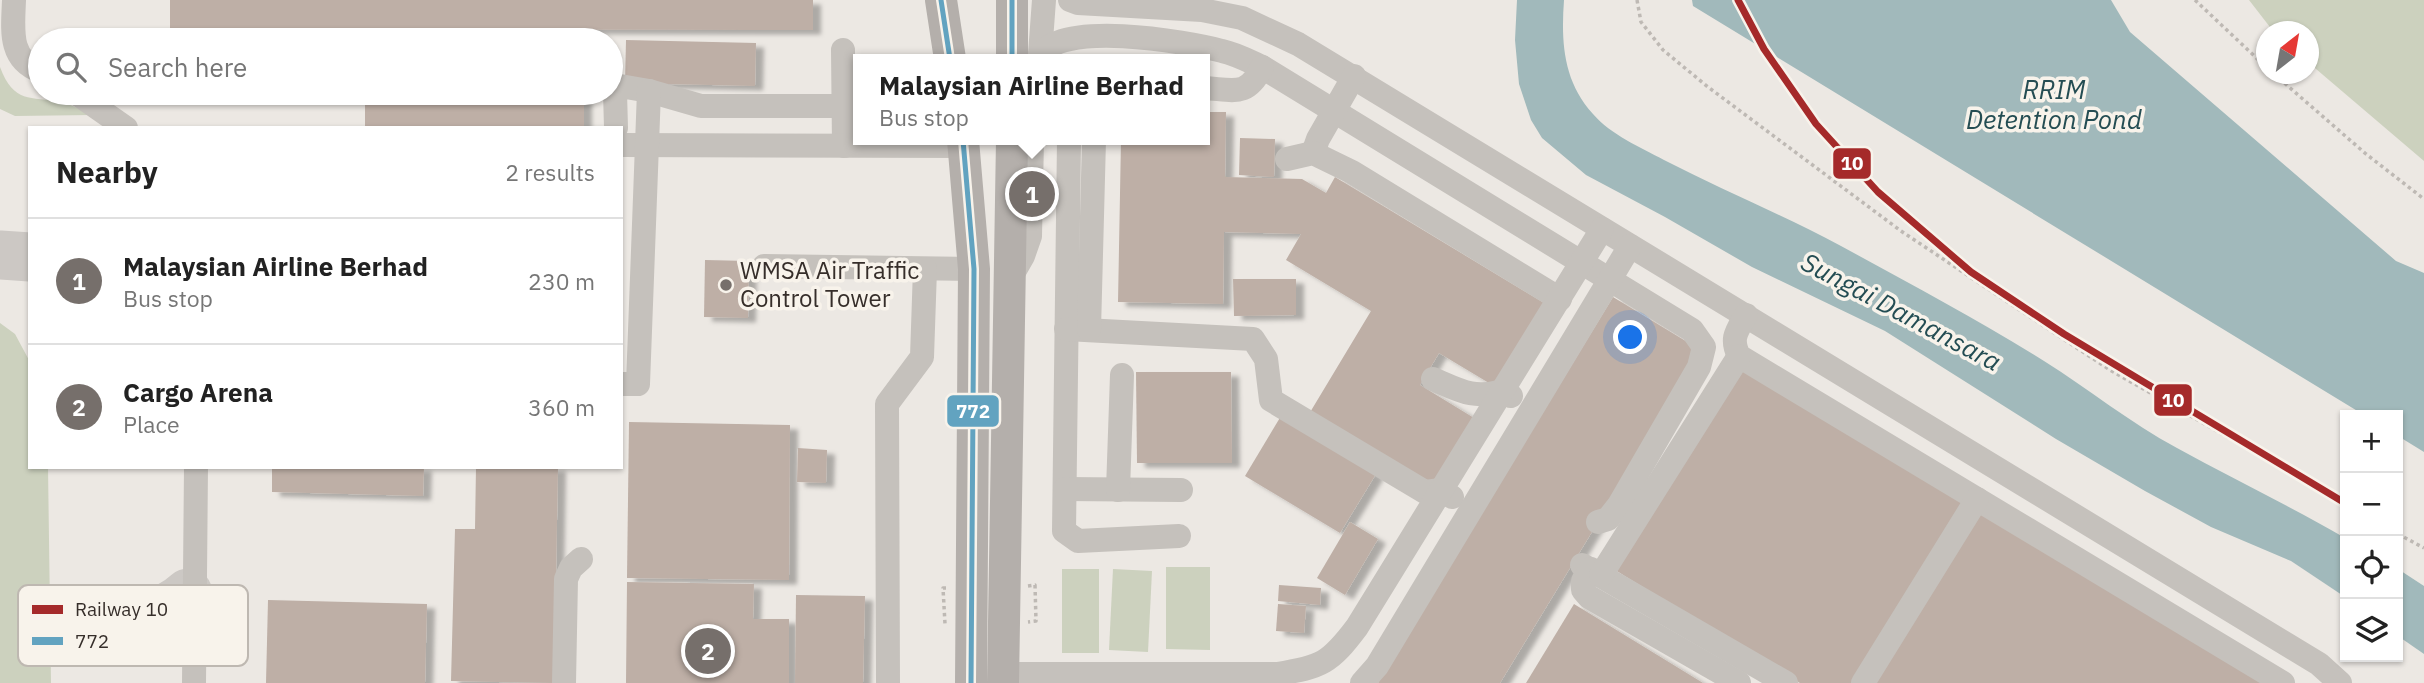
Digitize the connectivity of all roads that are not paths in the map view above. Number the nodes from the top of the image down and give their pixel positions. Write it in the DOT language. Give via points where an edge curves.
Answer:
graph roads {
  1 [pos="13,0"];
  2 [pos="941,0"];
  3 [pos="1012,0"];
  4 [pos="1044,0"];
  5 [pos="1070,0"];
  6 [pos="1161,6"];
  7 [pos="1242,18"];
  8 [pos="1158,39"];
  9 [pos="843,50"];
  10 [pos="949,54"];
  11 [pos="1029,54"];
  12 [pos="1031,54"];
  13 [pos="1036,54"];
  14 [pos="1230,54"];
  15 [pos="28,67"];
  16 [pos="1262,67"];
  17 [pos="1354,76"];
  18 [pos="623,88"];
  19 [pos="1210,88"];
  20 [pos="649,91"];
  21 [pos="93,105"];
  22 [pos="617,105"];
  23 [pos="844,106"];
  24 [pos="1335,110"];
  25 [pos="123,126"];
  26 [pos="616,126"];
  27 [pos="623,145"];
  28 [pos="884,145"];
  29 [pos="963,145"];
  30 [pos="1012,145"];
  31 [pos="1032,145"];
  32 [pos="1069,145"];
  33 [pos="1094,145"];
  34 [pos="649,146"];
  35 [pos="844,146"];
  36 [pos="1313,153"];
  37 [pos="1287,159"];
  38 [pos="1602,229"];
  39 [pos="1630,246"];
  40 [pos="1583,261"];
  41 [pos="632,263"];
  42 [pos="764,266"];
  43 [pos="925,269"];
  44 [pos="974,270"];
  45 [pos="1011,277"];
  46 [pos="1609,279"];
  47 [pos="1560,299"];
  48 [pos="1737,309"];
  49 [pos="631,316"];
  50 [pos="1077,330"];
  51 [pos="1739,356"];
  52 [pos="1122,374"];
  53 [pos="1433,379"];
  54 [pos="623,384"];
  55 [pos="1503,391"];
  56 [pos="1532,408"];
  57 [pos="196,469"];
  58 [pos="1065,489"];
  59 [pos="1118,490"];
  60 [pos="1181,490"];
  61 [pos="1441,490"];
  62 [pos="1977,499"];
  63 [pos="1471,508"];
  64 [pos="1598,522"];
  65 [pos="1179,536"];
  66 [pos="581,559"];
  67 [pos="1591,569"];
  68 [pos="195,585"];
  69 [pos="1003,679"];
  70 [pos="1125,679"];
  71 [pos="564,683"];
  72 [pos="888,683"];
  73 [pos="971,683"];
  74 [pos="1362,683"];
  75 [pos="1739,683"];
  76 [pos="1786,683"];
  77 [pos="1863,683"];
  78 [pos="2283,683"];
  79 [pos="2340,683"];
  1 -- 15 [label="street" via="13,36"];
  2 -- 10 [label="main road"];
  3 -- 11 [label="main road"];
  4 -- 12 [label="street"];
  5 -- 6 [label="street"];
  6 -- 7 [label="street"];
  6 -- 8 [label="street"];
  7 -- 14 [label="street"];
  7 -- 17 [label="street"];
  8 -- 13 [label="street" via="1083,36 1052,44"];
  8 -- 14 [label="street"];
  9 -- 23 [label="street"];
  14 -- 16 [label="street"];
  16 -- 19 [label="street" via="1254,83 1238,90"];
  16 -- 24 [label="street"];
  17 -- 24 [label="street"];
  17 -- 38 [label="street"];
  18 -- 20 [label="street"];
  20 -- 23 [label="street" via="701,106"];
  20 -- 34 [label="street"];
  21 -- 25 [label="street"];
  22 -- 26 [label="street"];
  23 -- 35 [label="street"];
  24 -- 36 [label="street"];
  24 -- 40 [label="street"];
  27 -- 34 [label="street"];
  28 -- 35 [label="street"];
  29 -- 44 [label="main road"];
  30 -- 45 [label="main road"];
  31 -- 45 [label="street" via="1030,236"];
  32 -- 50 [label="street"];
  33 -- 50 [label="street"];
  34 -- 35 [label="street"];
  34 -- 41 [label="street"];
  36 -- 37 [label="street"];
  36 -- 47 [label="street"];
  38 -- 39 [label="street"];
  38 -- 40 [label="street"];
  39 -- 46 [label="street"];
  39 -- 48 [label="street"];
  40 -- 46 [label="street"];
  40 -- 47 [label="street"];
  41 -- 49 [label="street"];
  42 -- 43 [label="street"];
  43 -- 44 [label="street"];
  43 -- 72 [label="street" via="922,357 887,404"];
  44 -- 73 [label="main road"];
  45 -- 69 [label="main road"];
  46 -- 56 [label="street"];
  46 -- 64 [label="street" via="1692,330 1704,347 1699,367 1619,505 1608,519"];
  47 -- 55 [label="street"];
  48 -- 51 [label="street" via="1734,345"];
  48 -- 79 [label="street" via="2319,664"];
  49 -- 54 [label="street" via="638,384"];
  50 -- 58 [label="street"];
  50 -- 61 [label="street" via="1253,339 1266,359 1271,400 1426,492"];
  51 -- 62 [label="street"];
  51 -- 67 [label="street"];
  52 -- 59 [label="street"];
  53 -- 55 [label="street" via="1471,395"];
  55 -- 56 [label="street"];
  55 -- 61 [label="street"];
  56 -- 63 [label="street"];
  57 -- 68 [label="street"];
  58 -- 59 [label="street"];
  58 -- 65 [label="street" via="1064,531 1079,541"];
  59 -- 60 [label="street"];
  61 -- 63 [label="street"];
  61 -- 70 [label="street" via="1337,654 1309,669 1277,674"];
  62 -- 77 [label="street"];
  62 -- 78 [label="street"];
  63 -- 74 [label="street" via="1377,666"];
  66 -- 71 [label="street" via="566,579"];
  67 -- 75 [label="street" via="1583,581 1589,597"];
  67 -- 76 [label="street"];
  69 -- 70 [label="street"];
}
